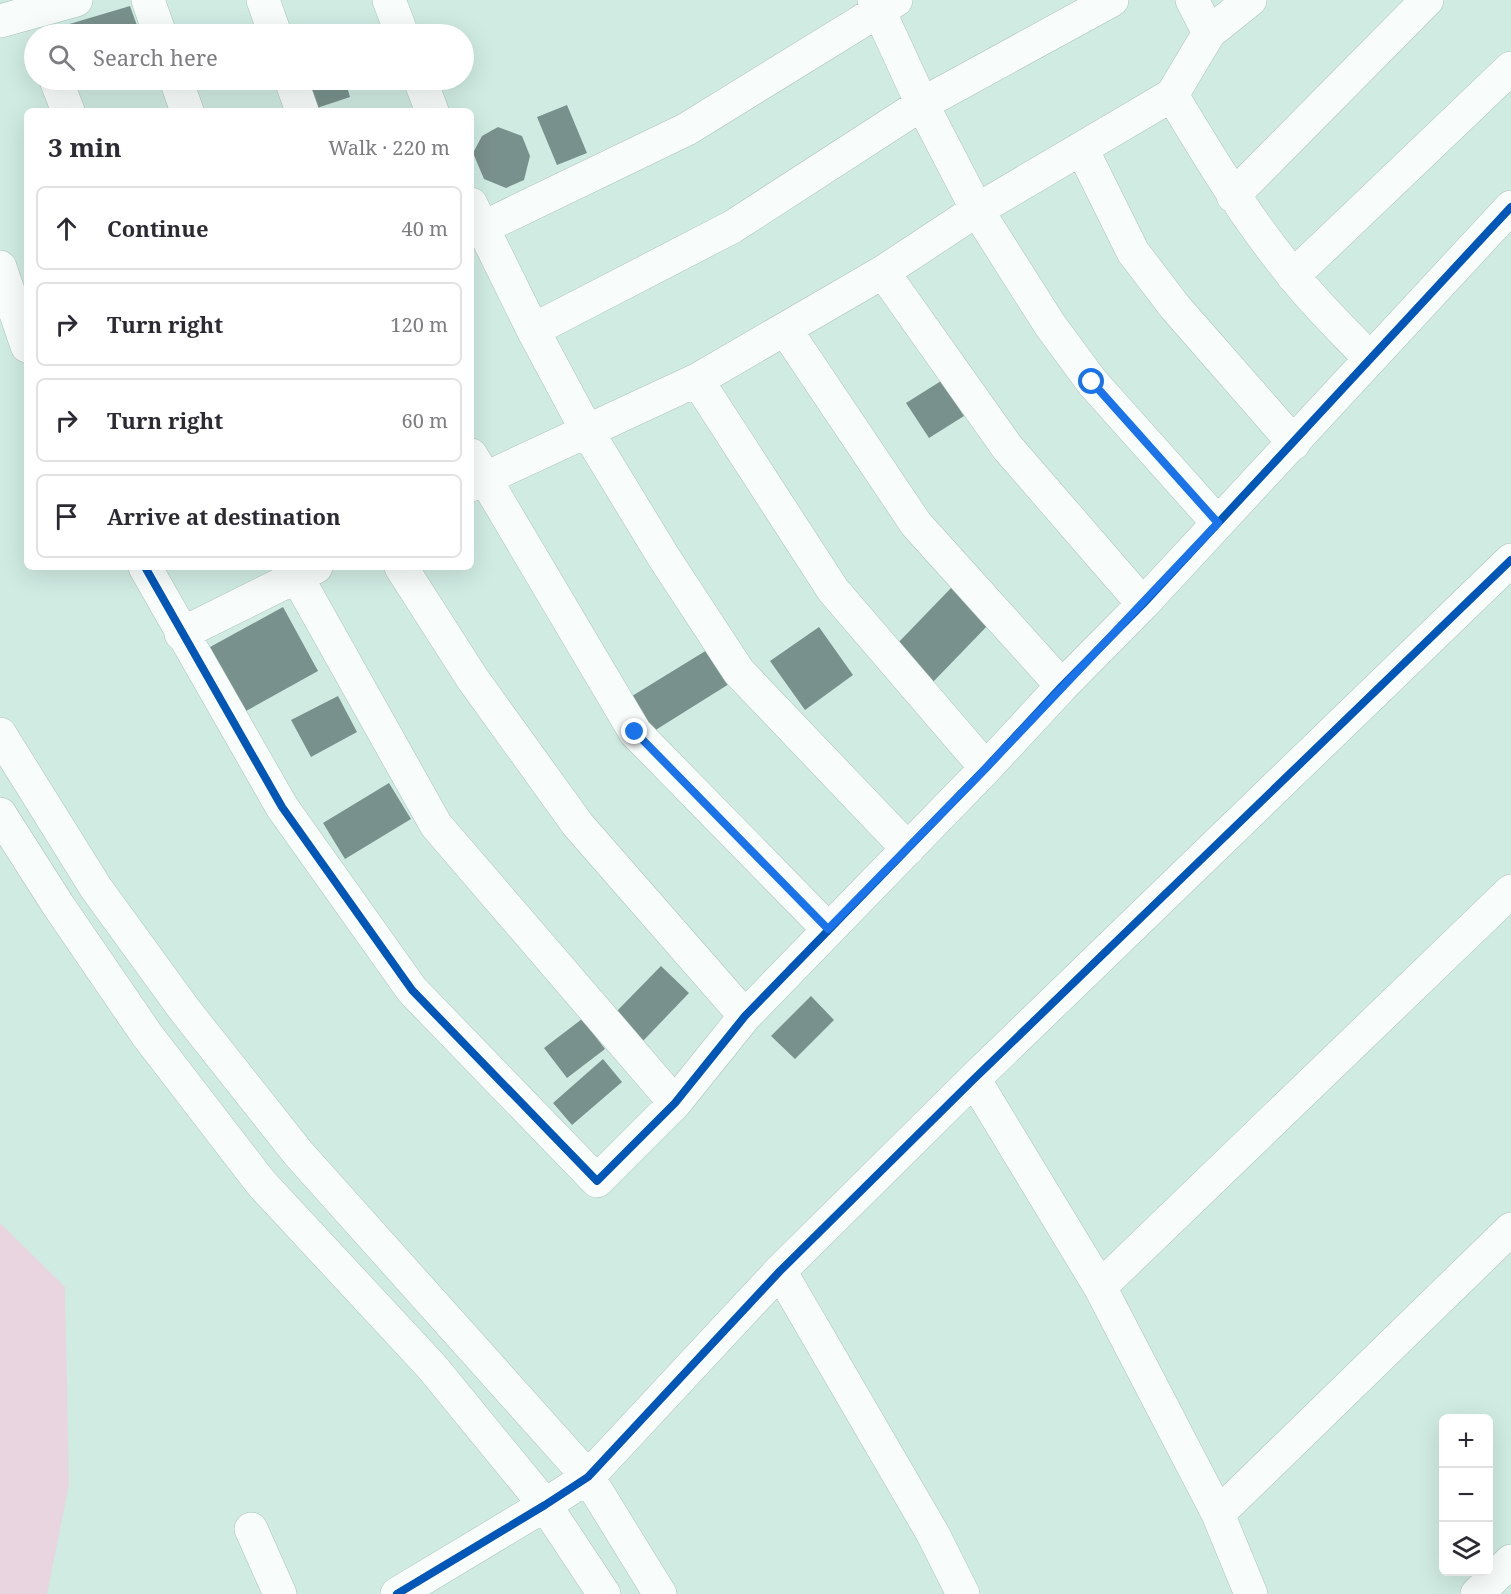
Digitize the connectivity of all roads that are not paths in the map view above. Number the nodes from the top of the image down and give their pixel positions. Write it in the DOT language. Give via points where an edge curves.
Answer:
graph roads {
  1 [pos="76,0"];
  2 [pos="148,0"];
  3 [pos="263,0"];
  4 [pos="389,0"];
  5 [pos="1112,0"];
  6 [pos="1192,0"];
  7 [pos="1250,0"];
  8 [pos="1427,0"];
  9 [pos="883,4"];
  10 [pos="35,15"];
  11 [pos="0,21"];
  12 [pos="156,24"];
  13 [pos="271,24"];
  14 [pos="398,24"];
  15 [pos="1209,33"];
  16 [pos="1511,68"];
  17 [pos="60,90"];
  18 [pos="180,90"];
  19 [pos="295,90"];
  20 [pos="424,90"];
  21 [pos="1172,95"];
  22 [pos="922,104"];
  23 [pos="67,108"];
  24 [pos="186,108"];
  25 [pos="301,108"];
  26 [pos="431,108"];
  27 [pos="1082,149"];
  28 [pos="1233,196"];
  29 [pos="1511,207"];
  30 [pos="977,210"];
  31 [pos="476,216"];
  32 [pos="0,267"];
  33 [pos="883,272"];
  34 [pos="1293,276"];
  35 [pos="785,329"];
  36 [pos="533,330"];
  37 [pos="24,337"];
  38 [pos="1370,358"];
  39 [pos="697,380"];
  40 [pos="587,431"];
  41 [pos="1294,443"];
  42 [pos="476,473"];
  43 [pos="1218,523"];
  44 [pos="1511,560"];
  45 [pos="147,570"];
  46 [pos="403,570"];
  47 [pos="306,572"];
  48 [pos="1143,604"];
  49 [pos="182,634"];
  50 [pos="1062,686"];
  51 [pos="0,734"];
  52 [pos="986,768"];
  53 [pos="0,814"];
  54 [pos="908,849"];
  55 [pos="1510,895"];
  56 [pos="828,929"];
  57 [pos="745,1016"];
  58 [pos="974,1079"];
  59 [pos="675,1103"];
  60 [pos="1511,1229"];
  61 [pos="780,1271"];
  62 [pos="1100,1287"];
  63 [pos="588,1477"];
  64 [pos="545,1505"];
  65 [pos="1218,1515"];
  66 [pos="251,1529"];
  67 [pos="1511,1561"];
  68 [pos="280,1594"];
  69 [pos="397,1594"];
  70 [pos="604,1594"];
  71 [pos="660,1594"];
  72 [pos="963,1594"];
  73 [pos="1251,1594"];
  74 [pos="1477,1594"];
  1 -- 10 [label="street"];
  2 -- 12 [label="street"];
  3 -- 13 [label="street"];
  4 -- 14 [label="street"];
  5 -- 22 [label="street"];
  6 -- 15 [label="street"];
  7 -- 15 [label="street"];
  8 -- 28 [label="street"];
  9 -- 22 [label="street"];
  9 -- 31 [label="street" via="687,129"];
  10 -- 11 [label="street"];
  15 -- 21 [label="street"];
  16 -- 34 [label="street"];
  17 -- 23 [label="street"];
  18 -- 24 [label="street"];
  19 -- 25 [label="street"];
  20 -- 26 [label="street"];
  21 -- 27 [label="street"];
  21 -- 28 [label="street"];
  22 -- 30 [label="street"];
  22 -- 36 [label="street" via="732,227"];
  27 -- 30 [label="street"];
  27 -- 41 [label="street" via="1133,252 1175,307"];
  28 -- 34 [label="street"];
  29 -- 38 [label="street"];
  30 -- 33 [label="street"];
  30 -- 43 [label="street" via="1050,325 1092,382"];
  31 -- 36 [label="street"];
  32 -- 37 [label="street"];
  33 -- 35 [label="street"];
  33 -- 48 [label="street" via="1007,447"];
  34 -- 38 [label="street"];
  35 -- 39 [label="street"];
  35 -- 50 [label="street" via="916,524"];
  36 -- 40 [label="street"];
  38 -- 41 [label="street"];
  39 -- 40 [label="street"];
  39 -- 52 [label="street" via="833,590"];
  40 -- 42 [label="street"];
  40 -- 54 [label="street" via="739,672"];
  41 -- 43 [label="street"];
  42 -- 56 [label="street" via="635,732"];
  43 -- 48 [label="street"];
  44 -- 58 [label="street"];
  45 -- 49 [label="street"];
  46 -- 57 [label="street" via="472,678 578,825"];
  47 -- 49 [label="street"];
  47 -- 59 [label="street" via="436,825"];
  48 -- 50 [label="street"];
  49 -- 59 [label="street" via="282,807 412,990 597,1181"];
  50 -- 52 [label="street"];
  51 -- 63 [label="street" via="96,888 184,1009 298,1153"];
  52 -- 54 [label="street"];
  53 -- 64 [label="street" via="147,1035 261,1183 432,1367"];
  54 -- 56 [label="street"];
  55 -- 62 [label="street"];
  56 -- 57 [label="street"];
  57 -- 59 [label="street"];
  58 -- 61 [label="street"];
  58 -- 62 [label="street"];
  60 -- 65 [label="street"];
  61 -- 63 [label="street"];
  61 -- 72 [label="street" via="933,1534"];
  62 -- 65 [label="street"];
  63 -- 64 [label="street"];
  63 -- 71 [label="street"];
  64 -- 69 [label="street"];
  64 -- 70 [label="street"];
  65 -- 73 [label="street"];
  66 -- 68 [label="street"];
  67 -- 74 [label="street"];
}
